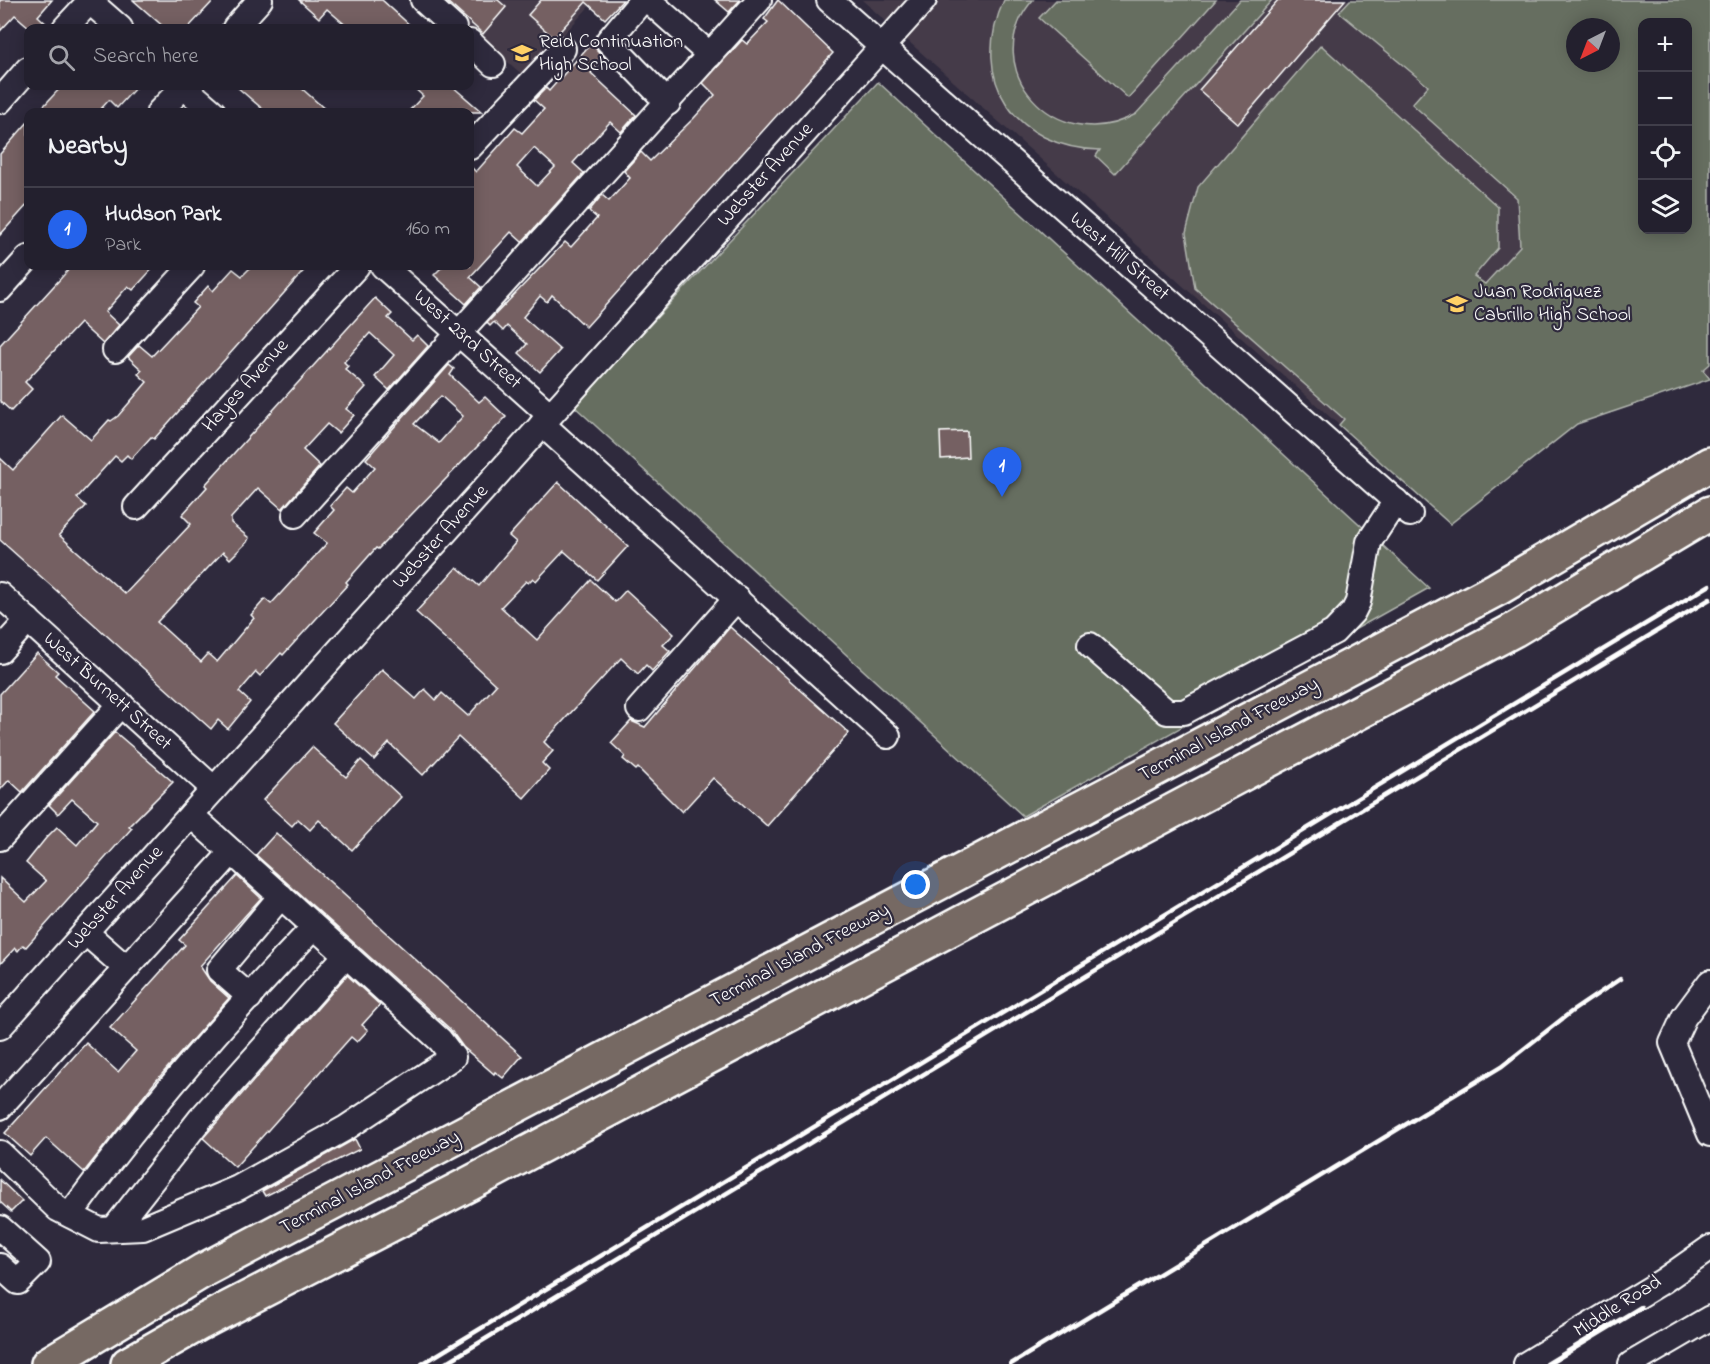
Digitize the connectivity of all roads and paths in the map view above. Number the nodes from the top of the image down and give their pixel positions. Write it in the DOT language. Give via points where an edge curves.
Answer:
graph roads {
  1 [pos="90,0"];
  2 [pos="260,0"];
  3 [pos="423,0"];
  4 [pos="642,0"];
  5 [pos="648,0"];
  6 [pos="759,0"];
  7 [pos="829,0"];
  8 [pos="924,0"];
  9 [pos="69,24"];
  10 [pos="116,24"];
  11 [pos="239,24"];
  12 [pos="450,24"];
  13 [pos="474,46"];
  14 [pos="882,47"];
  15 [pos="563,49"];
  16 [pos="710,55"];
  17 [pos="493,64"];
  18 [pos="24,73"];
  19 [pos="179,90"];
  20 [pos="188,90"];
  21 [pos="0,100"];
  22 [pos="668,103"];
  23 [pos="163,108"];
  24 [pos="208,108"];
  25 [pos="474,143"];
  26 [pos="24,263"];
  27 [pos="188,270"];
  28 [pos="353,270"];
  29 [pos="387,270"];
  30 [pos="0,290"];
  31 [pos="459,334"];
  32 [pos="116,351"];
  33 [pos="546,420"];
  34 [pos="1710,464"];
  35 [pos="136,507"];
  36 [pos="1710,513"];
  37 [pos="295,515"];
  38 [pos="0,595"];
  39 [pos="737,598"];
  40 [pos="28,620"];
  41 [pos="1090,645"];
  42 [pos="0,651"];
  43 [pos="121,704"];
  44 [pos="639,709"];
  45 [pos="888,736"];
  46 [pos="214,789"];
  47 [pos="191,815"];
  48 [pos="0,838"];
  49 [pos="232,852"];
  50 [pos="280,896"];
  51 [pos="314,927"];
  52 [pos="85,932"];
  53 [pos="346,955"];
  54 [pos="126,968"];
  55 [pos="1710,982"];
  56 [pos="250,997"];
  57 [pos="0,1027"];
  58 [pos="0,1107"];
  59 [pos="1710,1134"];
  60 [pos="0,1153"];
  61 [pos="70,1215"];
  62 [pos="0,1228"];
  63 [pos="114,1229"];
  64 [pos="1710,1248"];
  65 [pos="0,1266"];
  66 [pos="1710,1318"];
  67 [pos="48,1364"];
  68 [pos="128,1364"];
  69 [pos="1526,1364"];
  70 [pos="1630,1364"];
  1 -- 9 [label="street"];
  1 -- 10 [label="street"];
  2 -- 11 [label="street"];
  3 -- 12 [label="street"];
  4 -- 22 [label="street" via="608,41"];
  5 -- 16 [label="street"];
  6 -- 16 [label="street"];
  7 -- 14 [label="street, West Hill Street"];
  8 -- 14 [label="street, Webster Avenue"];
  13 -- 17 [label="street"];
  14 -- 33 [label="street, Webster Avenue"];
  14 -- 41 [label="street, West Hill Street" via="1403,507 1369,542 1358,602 1334,632 1184,712 1167,712"];
  15 -- 25 [label="street"];
  16 -- 22 [label="street"];
  18 -- 21 [label="street"];
  19 -- 23 [label="street"];
  20 -- 24 [label="street"];
  22 -- 31 [label="street"];
  26 -- 30 [label="street"];
  27 -- 32 [label="street"];
  28 -- 35 [label="street, Hayes Avenue"];
  29 -- 31 [label="street, West 23rd Street"];
  31 -- 33 [label="street, West 23rd Street"];
  31 -- 37 [label="street"];
  33 -- 39 [label="street, West 23rd Street"];
  33 -- 46 [label="street, Webster Avenue"];
  34 -- 67 [label="highway, Terminal Island Freeway" via="1497,589 204,1270"];
  36 -- 68 [label="highway" via="1514,630"];
  38 -- 40 [label="street, West Burnett Street"];
  39 -- 44 [label="street"];
  39 -- 45 [label="street, West 23rd Street"];
  40 -- 42 [label="street"];
  40 -- 43 [label="street, West Burnett Street"];
  43 -- 46 [label="street, West Burnett Street"];
  43 -- 48 [label="street"];
  46 -- 47 [label="street, Webster Avenue"];
  47 -- 49 [label="street"];
  47 -- 52 [label="street, Webster Avenue"];
  49 -- 50 [label="street"];
  49 -- 54 [label="street"];
  50 -- 51 [label="street"];
  50 -- 56 [label="street" via="219,970"];
  51 -- 53 [label="street"];
  51 -- 56 [label="street"];
  52 -- 54 [label="street"];
  52 -- 57 [label="street, Webster Avenue"];
  53 -- 63 [label="street" via="201,1118"];
  53 -- 63 [label="street" via="440,1040 453,1058 346,1128 238,1188 143,1228"];
  54 -- 58 [label="street"];
  55 -- 59 [label="street" via="1684,1017 1672,1043"];
  56 -- 61 [label="street" via="136,1129"];
  60 -- 61 [label="street" via="58,1209"];
  61 -- 63 [label="street" via="99,1230"];
  62 -- 65 [label="street" via="38,1262 18,1282"];
  64 -- 69 [label="street, Middle Road"];
  66 -- 70 [label="street"];
}
